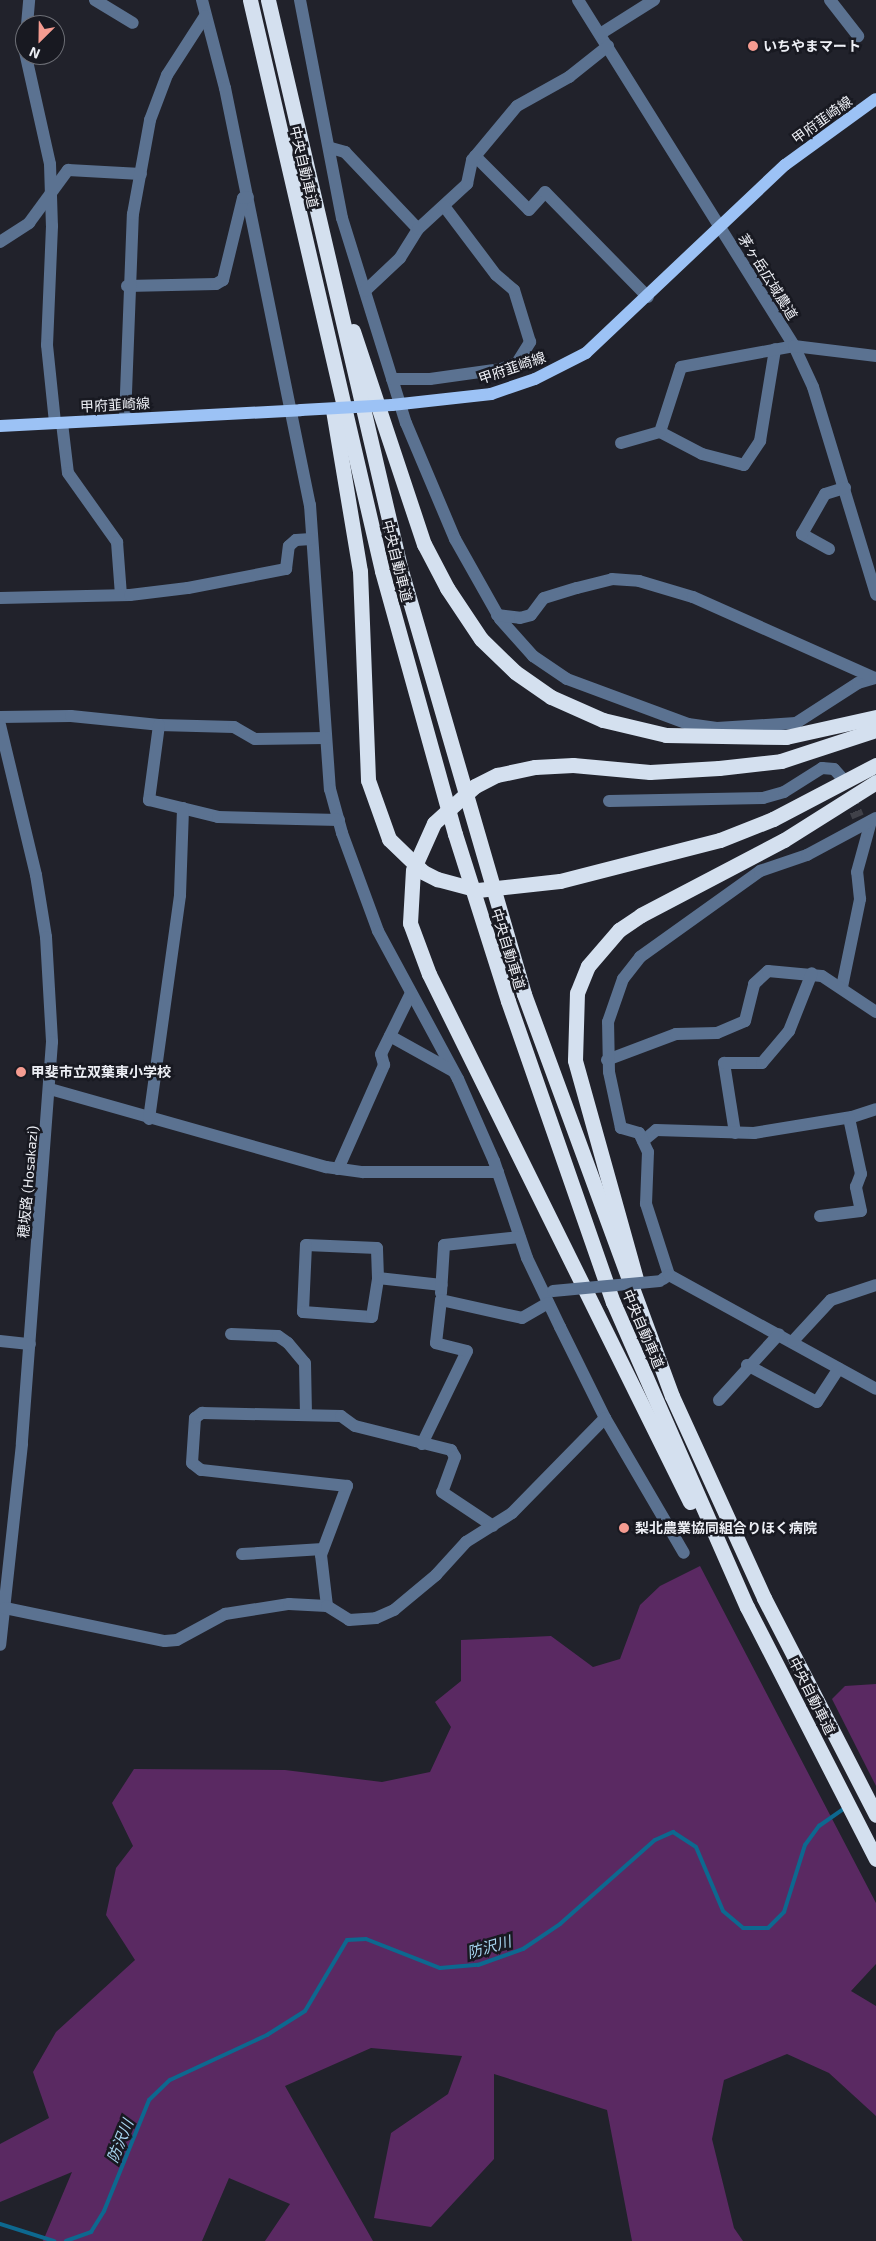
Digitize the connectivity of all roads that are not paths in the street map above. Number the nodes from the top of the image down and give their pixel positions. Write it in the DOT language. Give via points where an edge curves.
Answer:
graph roads {
  1 [pos="29,0"];
  2 [pos="95,0"];
  3 [pos="202,0"];
  4 [pos="250,0"];
  5 [pos="268,0"];
  6 [pos="300,0"];
  7 [pos="578,0"];
  8 [pos="654,0"];
  9 [pos="846,0"];
  10 [pos="833,4"];
  11 [pos="28,15"];
  12 [pos="205,16"];
  13 [pos="133,23"];
  14 [pos="600,34"];
  15 [pos="858,36"];
  16 [pos="608,46"];
  17 [pos="26,65"];
  18 [pos="876,99"];
  19 [pos="331,148"];
  20 [pos="475,156"];
  21 [pos="141,174"];
  22 [pos="51,194"];
  23 [pos="248,197"];
  24 [pos="314,203"];
  25 [pos="444,206"];
  26 [pos="718,227"];
  27 [pos="418,229"];
  28 [pos="0,242"];
  29 [pos="311,273"];
  30 [pos="128,286"];
  31 [pos="364,291"];
  32 [pos="648,297"];
  33 [pos="794,346"];
  34 [pos="775,349"];
  35 [pos="876,356"];
  36 [pos="510,366"];
  37 [pos="392,379"];
  38 [pos="514,386"];
  39 [pos="396,406"];
  40 [pos="296,410"];
  41 [pos="125,419"];
  42 [pos="58,423"];
  43 [pos="0,426"];
  44 [pos="660,432"];
  45 [pos="621,443"];
  46 [pos="845,488"];
  47 [pos="311,539"];
  48 [pos="829,549"];
  49 [pos="121,595"];
  50 [pos="876,595"];
  51 [pos="0,598"];
  52 [pos="497,615"];
  53 [pos="876,678"];
  54 [pos="0,717"];
  55 [pos="876,717"];
  56 [pos="0,724"];
  57 [pos="158,726"];
  58 [pos="876,730"];
  59 [pos="325,738"];
  60 [pos="876,765"];
  61 [pos="842,778"];
  62 [pos="876,782"];
  63 [pos="609,801"];
  64 [pos="183,808"];
  65 [pos="338,820"];
  66 [pos="867,820"];
  67 [pos="812,973"];
  68 [pos="842,987"];
  69 [pos="411,993"];
  70 [pos="876,1012"];
  71 [pos="390,1036"];
  72 [pos="608,1060"];
  73 [pos="454,1071"];
  74 [pos="50,1089"];
  75 [pos="876,1109"];
  76 [pos="849,1118"];
  77 [pos="149,1119"];
  78 [pos="735,1133"];
  79 [pos="643,1141"];
  80 [pos="338,1169"];
  81 [pos="498,1172"];
  82 [pos="820,1216"];
  83 [pos="520,1237"];
  84 [pos="378,1278"];
  85 [pos="665,1278"];
  86 [pos="442,1284"];
  87 [pos="876,1285"];
  88 [pos="548,1295"];
  89 [pos="440,1300"];
  90 [pos="231,1334"];
  91 [pos="779,1334"];
  92 [pos="0,1341"];
  93 [pos="793,1341"];
  94 [pos="30,1344"];
  95 [pos="747,1365"];
  96 [pos="839,1368"];
  97 [pos="876,1389"];
  98 [pos="672,1396"];
  99 [pos="719,1400"];
  100 [pos="306,1415"];
  101 [pos="605,1418"];
  102 [pos="422,1444"];
  103 [pos="493,1526"];
  104 [pos="323,1549"];
  105 [pos="684,1553"];
  106 [pos="242,1554"];
  107 [pos="3,1603"];
  108 [pos="327,1606"];
  109 [pos="748,1607"];
  110 [pos="0,1645"];
  111 [pos="876,1815"];
  112 [pos="876,1859"];
  1 -- 11 [label="street"];
  2 -- 13 [label="street"];
  3 -- 12 [label="street"];
  4 -- 29 [label="highway, 中央自動車道"];
  5 -- 24 [label="highway, 中央自動車道"];
  6 -- 19 [label="street"];
  7 -- 14 [label="street, 茅ヶ岳広域農道"];
  8 -- 14 [label="street"];
  9 -- 10 [label="street"];
  10 -- 15 [label="street"];
  12 -- 21 [label="street" via="167,74 150,120"];
  12 -- 23 [label="street"];
  14 -- 16 [label="street, 茅ヶ岳広域農道"];
  16 -- 20 [label="street" via="569,77 517,106"];
  16 -- 26 [label="street, 茅ヶ岳広域農道"];
  17 -- 22 [label="street" via="41,116"];
  18 -- 26 [label="main road, 甲府韮崎線" via="785,165"];
  19 -- 27 [label="street" via="345,152"];
  19 -- 31 [label="street" via="342,218"];
  20 -- 25 [label="street" via="467,184"];
  20 -- 32 [label="street" via="530,210 545,192"];
  21 -- 22 [label="street" via="78,168 68,170"];
  21 -- 30 [label="street"];
  22 -- 28 [label="street" via="30,222"];
  22 -- 42 [label="street" via="47,345"];
  23 -- 30 [label="street" via="243,198 223,280 216,284"];
  23 -- 40 [label="street"];
  24 -- 55 [label="highway" via="384,434 424,544 481,639 514,672 551,697 602,720 666,735 786,737 846,727"];
  24 -- 98 [label="highway, 中央自動車道" via="400,567 474,829 524,994"];
  25 -- 27 [label="street"];
  25 -- 36 [label="street" via="496,275 514,290 523,310 530,342 526,355"];
  26 -- 32 [label="main road, 甲府韮崎線"];
  26 -- 33 [label="street, 茅ヶ岳広域農道"];
  27 -- 31 [label="street" via="400,258"];
  29 -- 60 [label="highway, bridge" via="360,571 368,780 389,839 423,872 478,890 560,881 720,840 782,815"];
  29 -- 109 [label="highway, 中央自動車道" via="413,687 508,1002 613,1302"];
  30 -- 41 [label="street"];
  31 -- 37 [label="street"];
  32 -- 38 [label="main road, 甲府韮崎線" via="586,352"];
  33 -- 34 [label="street"];
  33 -- 35 [label="street"];
  33 -- 46 [label="street, 茅ヶ岳広域農道" via="813,388"];
  34 -- 44 [label="street" via="681,367"];
  34 -- 44 [label="street" via="760,441 744,465 702,454"];
  36 -- 37 [label="street" via="430,379"];
  36 -- 38 [label="street"];
  37 -- 39 [label="street"];
  38 -- 39 [label="main road, 甲府韮崎線" via="491,394"];
  39 -- 40 [label="main road, 甲府韮崎線, bridge"];
  39 -- 52 [label="street" via="428,482 480,589"];
  40 -- 41 [label="main road, 甲府韮崎線"];
  40 -- 47 [label="street" via="310,505"];
  41 -- 42 [label="main road, 甲府韮崎線"];
  42 -- 43 [label="main road, 甲府韮崎線"];
  42 -- 49 [label="street" via="68,473 117,542"];
  44 -- 45 [label="street"];
  46 -- 48 [label="street" via="825,494 802,534"];
  46 -- 50 [label="street, 茅ヶ岳広域農道"];
  47 -- 49 [label="street" via="296,540 289,546 286,569 188,588"];
  47 -- 59 [label="street"];
  49 -- 51 [label="street"];
  52 -- 53 [label="street" via="520,618 531,615 544,598 612,579 639,580 693,597"];
  52 -- 53 [label="street" via="534,656 567,679 688,724 717,728 796,723 858,683"];
  54 -- 57 [label="street" via="28,713"];
  56 -- 74 [label="street, 穂坂路 (Hosakazi)" via="46,937"];
  57 -- 59 [label="street" via="234,728 255,739"];
  57 -- 64 [label="street" via="149,800"];
  58 -- 109 [label="highway, bridge" via="781,761 650,772 573,765 534,767 497,775 475,786 434,823 413,870 410,922 429,974 615,1357"];
  59 -- 65 [label="street" via="330,789"];
  61 -- 63 [label="street" via="834,769 822,768 784,792 763,798"];
  62 -- 98 [label="highway" via="784,840 619,930 599,950 577,992 575,1060 600,1162"];
  64 -- 65 [label="street" via="218,816"];
  64 -- 77 [label="street" via="180,895"];
  65 -- 69 [label="street" via="378,931"];
  66 -- 68 [label="street" via="857,872 860,899"];
  66 -- 72 [label="street" via="806,855 760,871 640,957 615,998 608,1022"];
  67 -- 68 [label="street"];
  67 -- 72 [label="street" via="768,971 754,984 745,1021 717,1033 676,1034"];
  67 -- 78 [label="street" via="789,1031 762,1064 724,1063"];
  68 -- 70 [label="street"];
  69 -- 71 [label="street"];
  69 -- 73 [label="street"];
  71 -- 73 [label="street"];
  71 -- 80 [label="street" via="381,1054 384,1065"];
  72 -- 79 [label="street" via="621,1128 639,1133"];
  73 -- 81 [label="street"];
  74 -- 77 [label="street"];
  74 -- 94 [label="street, 穂坂路 (Hosakazi)"];
  75 -- 76 [label="street"];
  76 -- 78 [label="street"];
  76 -- 82 [label="street" via="861,1174 856,1187 861,1211"];
  77 -- 80 [label="street"];
  78 -- 79 [label="street" via="656,1130"];
  79 -- 85 [label="street" via="648,1152 646,1204"];
  80 -- 81 [label="street"];
  81 -- 83 [label="street"];
  83 -- 86 [label="street" via="444,1245"];
  83 -- 88 [label="street"];
  84 -- 84 [label="street" via="372,1317 303,1312 306,1245 377,1248"];
  84 -- 86 [label="street"];
  85 -- 88 [label="street, bridge"];
  85 -- 91 [label="street"];
  86 -- 89 [label="street"];
  87 -- 93 [label="street" via="831,1300"];
  88 -- 89 [label="street" via="522,1318"];
  88 -- 101 [label="street"];
  89 -- 102 [label="street" via="436,1344 467,1352"];
  90 -- 100 [label="street" via="278,1336 288,1342 305,1363"];
  91 -- 93 [label="street"];
  91 -- 95 [label="street"];
  92 -- 94 [label="street"];
  93 -- 96 [label="street"];
  94 -- 107 [label="street, 穂坂路 (Hosakazi)"];
  95 -- 96 [label="street" via="817,1402"];
  95 -- 99 [label="street"];
  96 -- 97 [label="street"];
  98 -- 111 [label="highway, 中央自動車道" via="764,1598"];
  100 -- 102 [label="street" via="341,1416 354,1426"];
  100 -- 104 [label="street" via="202,1413 195,1418 192,1463 209,1472 347,1486"];
  101 -- 103 [label="street" via="512,1513"];
  101 -- 105 [label="street"];
  102 -- 103 [label="street" via="452,1450 455,1457 442,1492"];
  103 -- 108 [label="street" via="466,1542 436,1575 394,1610 359,1621 350,1620"];
  104 -- 106 [label="street"];
  104 -- 108 [label="street"];
  107 -- 108 [label="street" via="164,1641 177,1640 225,1614 289,1604"];
  107 -- 110 [label="street, 穂坂路 (Hosakazi)"];
  109 -- 112 [label="highway, 中央自動車道"];
}
